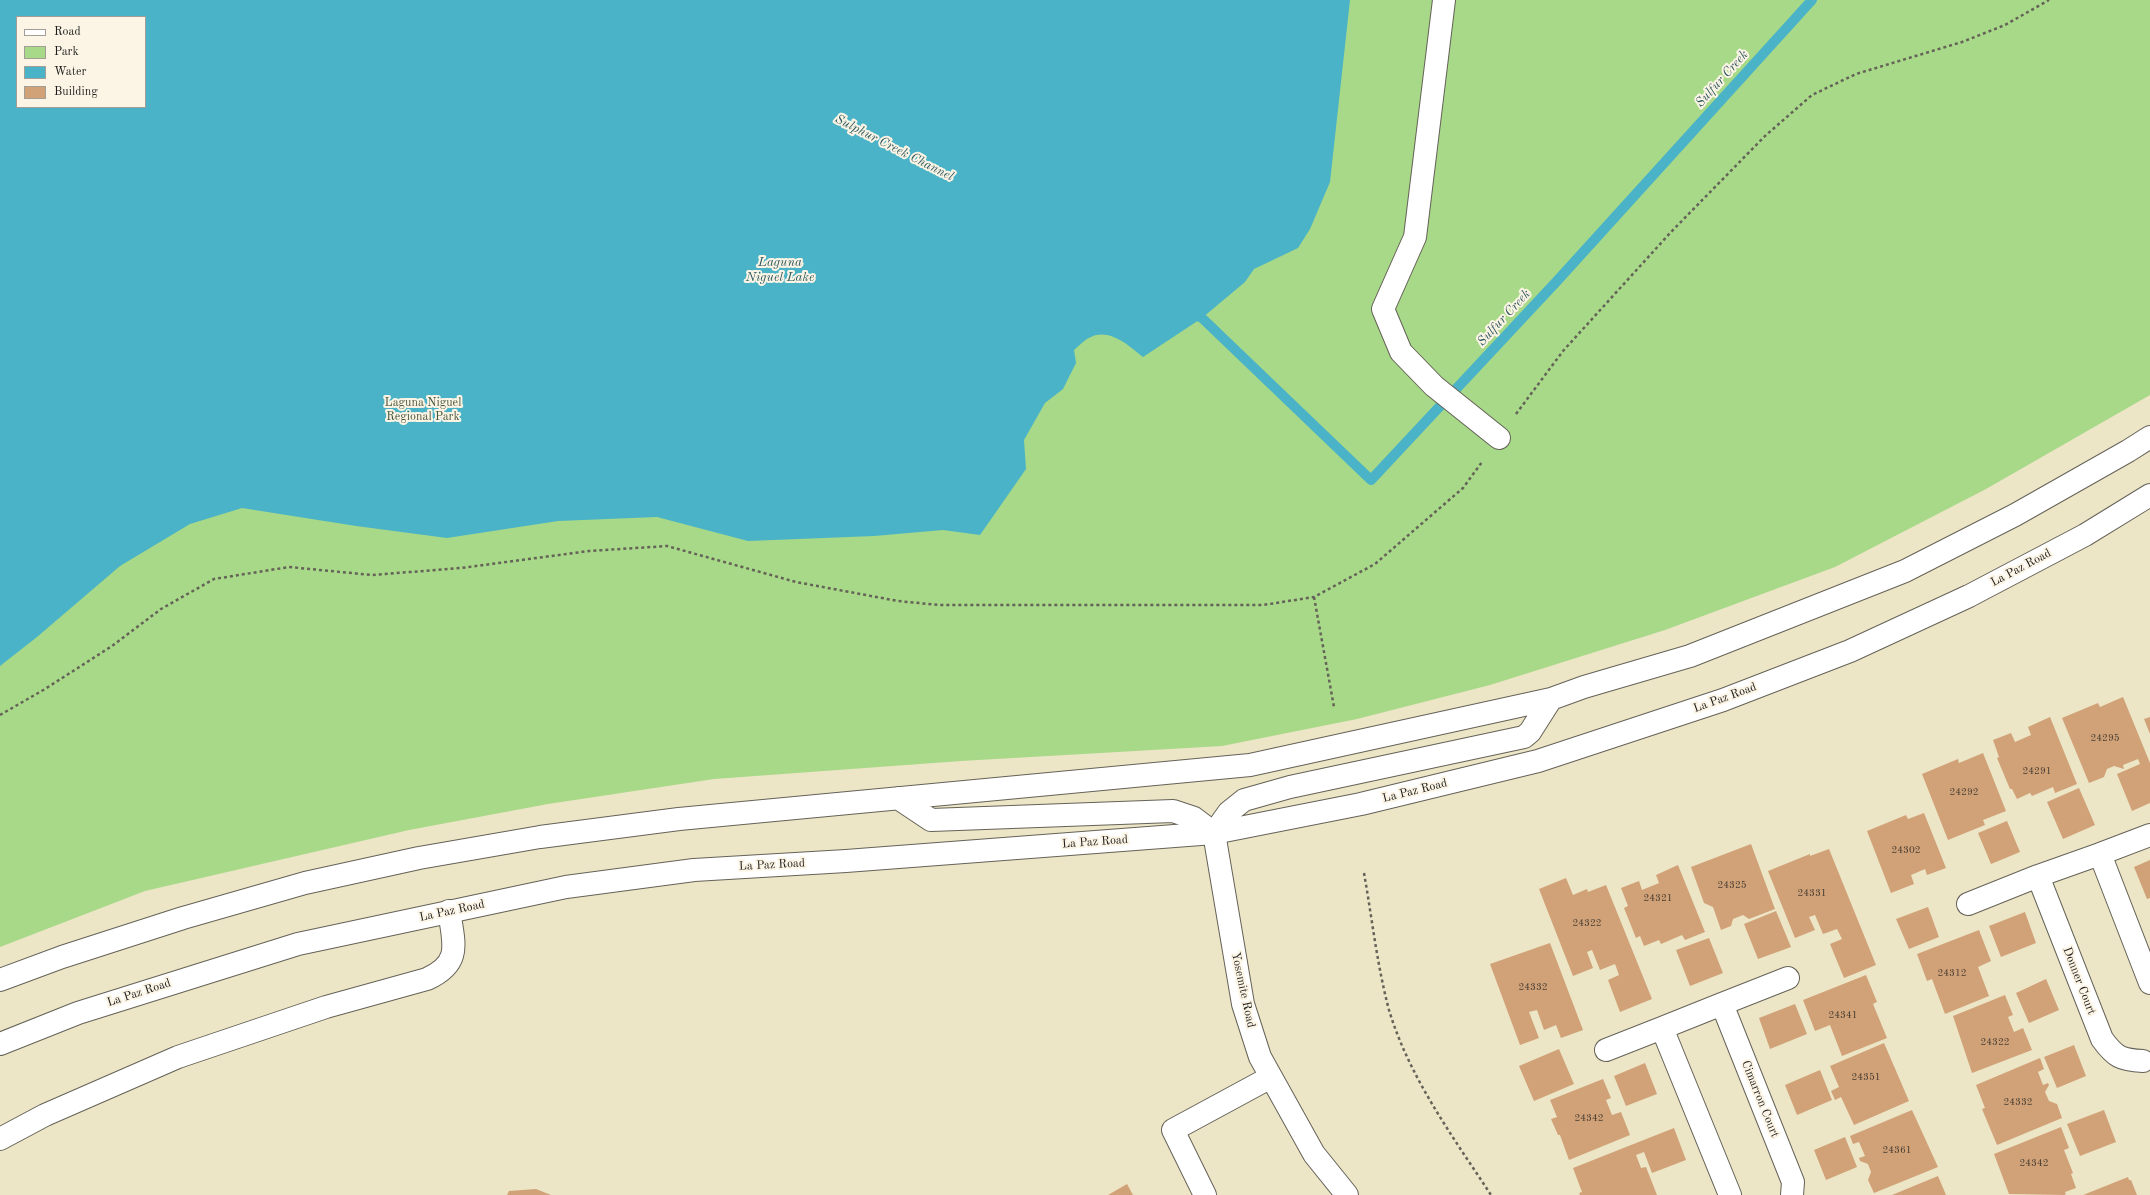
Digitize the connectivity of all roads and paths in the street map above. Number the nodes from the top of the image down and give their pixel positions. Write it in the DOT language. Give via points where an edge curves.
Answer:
graph roads {
  1 [pos="1444,0"];
  2 [pos="2049,0"];
  3 [pos="2150,437"];
  4 [pos="1499,438"];
  5 [pos="2150,495"];
  6 [pos="1314,597"];
  7 [pos="1551,699"];
  8 [pos="1334,707"];
  9 [pos="0,715"];
  10 [pos="898,798"];
  11 [pos="1214,833"];
  12 [pos="2150,835"];
  13 [pos="2100,854"];
  14 [pos="1364,873"];
  15 [pos="2038,876"];
  16 [pos="1968,904"];
  17 [pos="449,911"];
  18 [pos="1788,978"];
  19 [pos="0,980"];
  20 [pos="2150,983"];
  21 [pos="1722,1004"];
  22 [pos="1662,1028"];
  23 [pos="0,1044"];
  24 [pos="1606,1050"];
  25 [pos="2148,1063"];
  26 [pos="1271,1077"];
  27 [pos="0,1140"];
  28 [pos="1205,1195"];
  29 [pos="1346,1195"];
  30 [pos="1491,1195"];
  31 [pos="1730,1195"];
  32 [pos="1792,1195"];
  1 -- 4 [label="main road" via="1416,237 1383,309 1401,352 1434,386"];
  2 -- 4 [label="path" via="2006,25 1962,42 1856,74 1812,95 1765,136 1671,232 1563,351"];
  3 -- 7 [label="main road" via="2015,515 1905,571 1690,656"];
  4 -- 6 [label="path" via="1463,488 1414,532 1375,564"];
  5 -- 11 [label="main road, La Paz Road" via="2085,535 1969,596 1850,651 1723,700 1538,761 1360,804"];
  6 -- 8 [label="path"];
  6 -- 9 [label="path" via="1263,605 939,605 898,601 796,582 667,546 589,551 461,568 372,575 289,567 214,579 161,609 112,646"];
  7 -- 10 [label="main road" via="1250,765"];
  7 -- 11 [label="main road" via="1524,737 1290,787 1244,800 1229,812"];
  10 -- 11 [label="main road" via="931,820 1173,811 1194,818"];
  10 -- 19 [label="main road" via="679,819 540,837 419,858 305,883 183,918"];
  11 -- 17 [label="main road, La Paz Road" via="694,870 566,887"];
  11 -- 26 [label="main road, Yosemite Road" via="1243,1004 1260,1057"];
  12 -- 13 [label="main road"];
  13 -- 15 [label="main road"];
  13 -- 20 [label="main road"];
  14 -- 30 [label="path" via="1389,1010 1413,1070"];
  15 -- 16 [label="main road"];
  15 -- 25 [label="main road, Donner Court" via="2102,1039 2112,1053 2127,1060"];
  17 -- 23 [label="main road, La Paz Road" via="298,944 78,1014"];
  17 -- 27 [label="main road" via="454,945 451,961 442,972 427,979 326,1008 178,1057 45,1115"];
  18 -- 21 [label="main road"];
  21 -- 22 [label="main road"];
  21 -- 32 [label="main road, Cimarron Court" via="1793,1182"];
  22 -- 24 [label="main road"];
  22 -- 31 [label="main road"];
  26 -- 28 [label="main road" via="1173,1130"];
  26 -- 29 [label="main road, Yosemite Road" via="1314,1154"];
}
